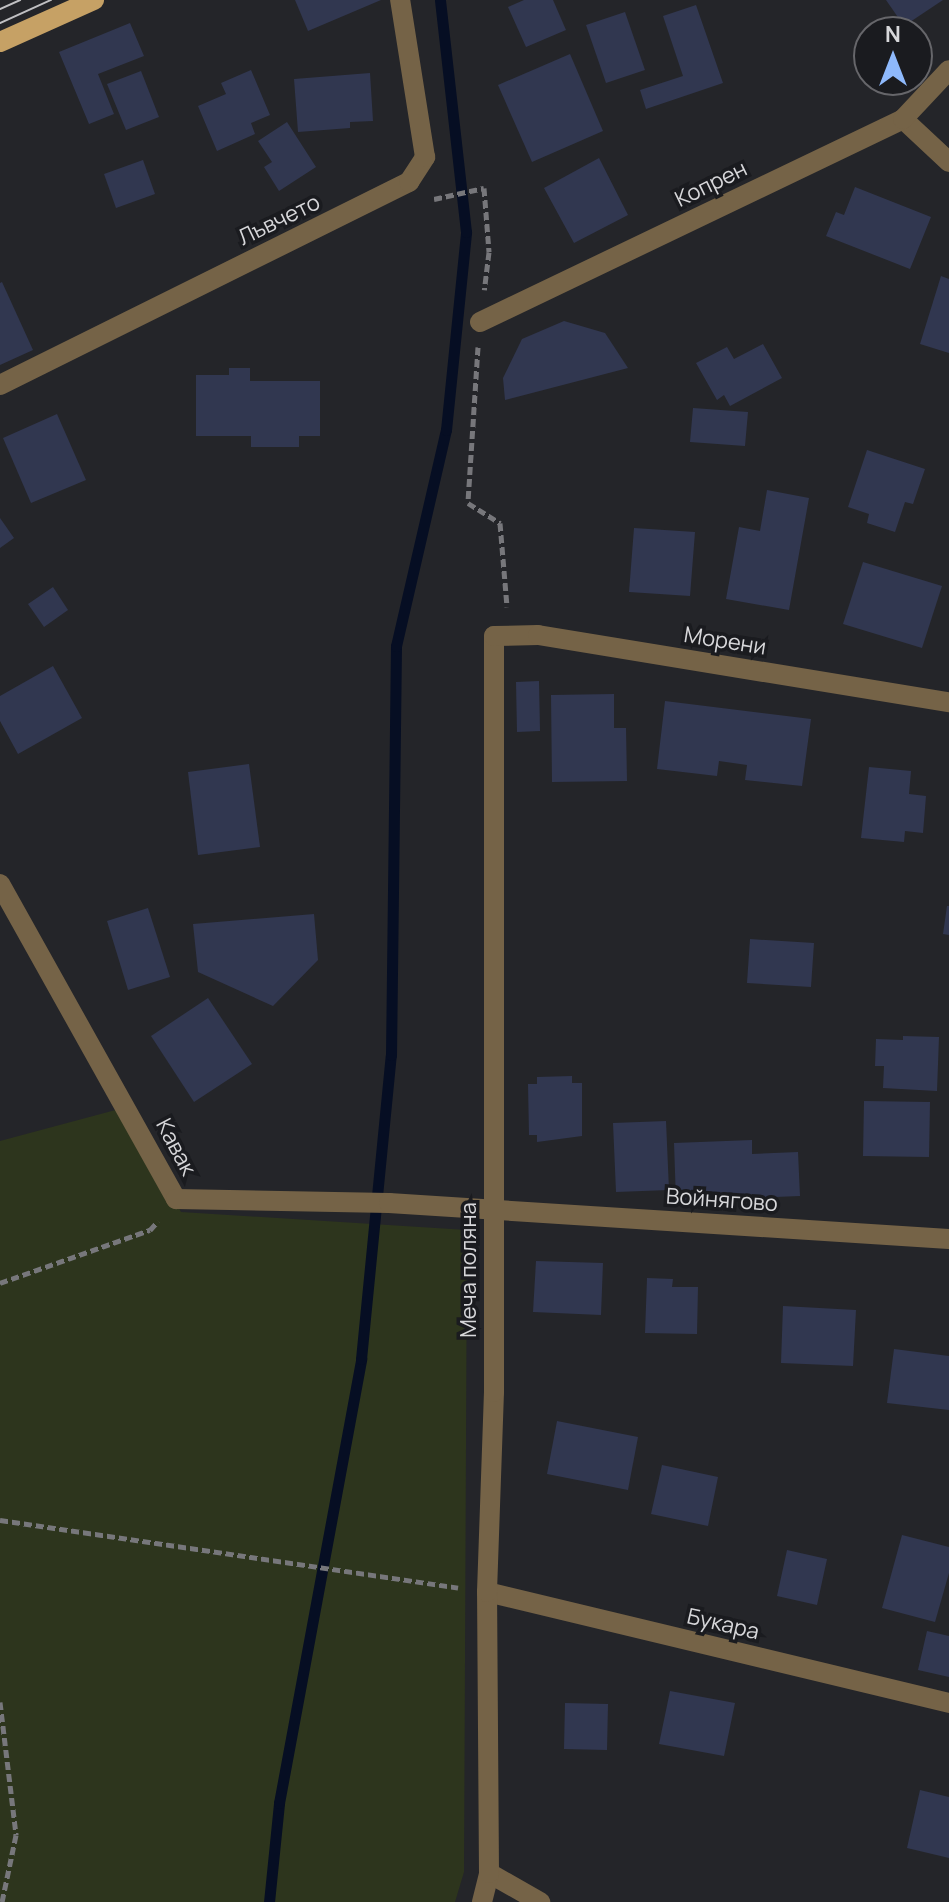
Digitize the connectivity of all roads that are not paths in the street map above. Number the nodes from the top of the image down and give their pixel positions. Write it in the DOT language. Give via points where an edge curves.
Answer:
graph roads {
  1 [pos="94,0"];
  2 [pos="400,0"];
  3 [pos="0,42"];
  4 [pos="949,70"];
  5 [pos="903,119"];
  6 [pos="949,162"];
  7 [pos="480,322"];
  8 [pos="0,385"];
  9 [pos="502,636"];
  10 [pos="949,702"];
  11 [pos="0,884"];
  12 [pos="493,1209"];
  13 [pos="949,1239"];
  14 [pos="487,1592"];
  15 [pos="949,1703"];
  16 [pos="489,1873"];
  17 [pos="482,1902"];
  18 [pos="540,1902"];
  1 -- 3 [label="main road"];
  2 -- 8 [label="street, Лъвчето" via="425,157 409,182"];
  4 -- 5 [label="street, Копрен"];
  5 -- 6 [label="street"];
  5 -- 7 [label="street, Копрен"];
  9 -- 10 [label="street, Морени" via="538,635"];
  9 -- 12 [label="street, Меча поляна"];
  11 -- 12 [label="street, Кавак" via="176,1199"];
  12 -- 13 [label="street, Войнягово"];
  12 -- 14 [label="street, Меча поляна"];
  14 -- 15 [label="street, Букара"];
  14 -- 16 [label="street, Меча поляна"];
  16 -- 17 [label="street, Меча поляна"];
  16 -- 18 [label="street"];
}
